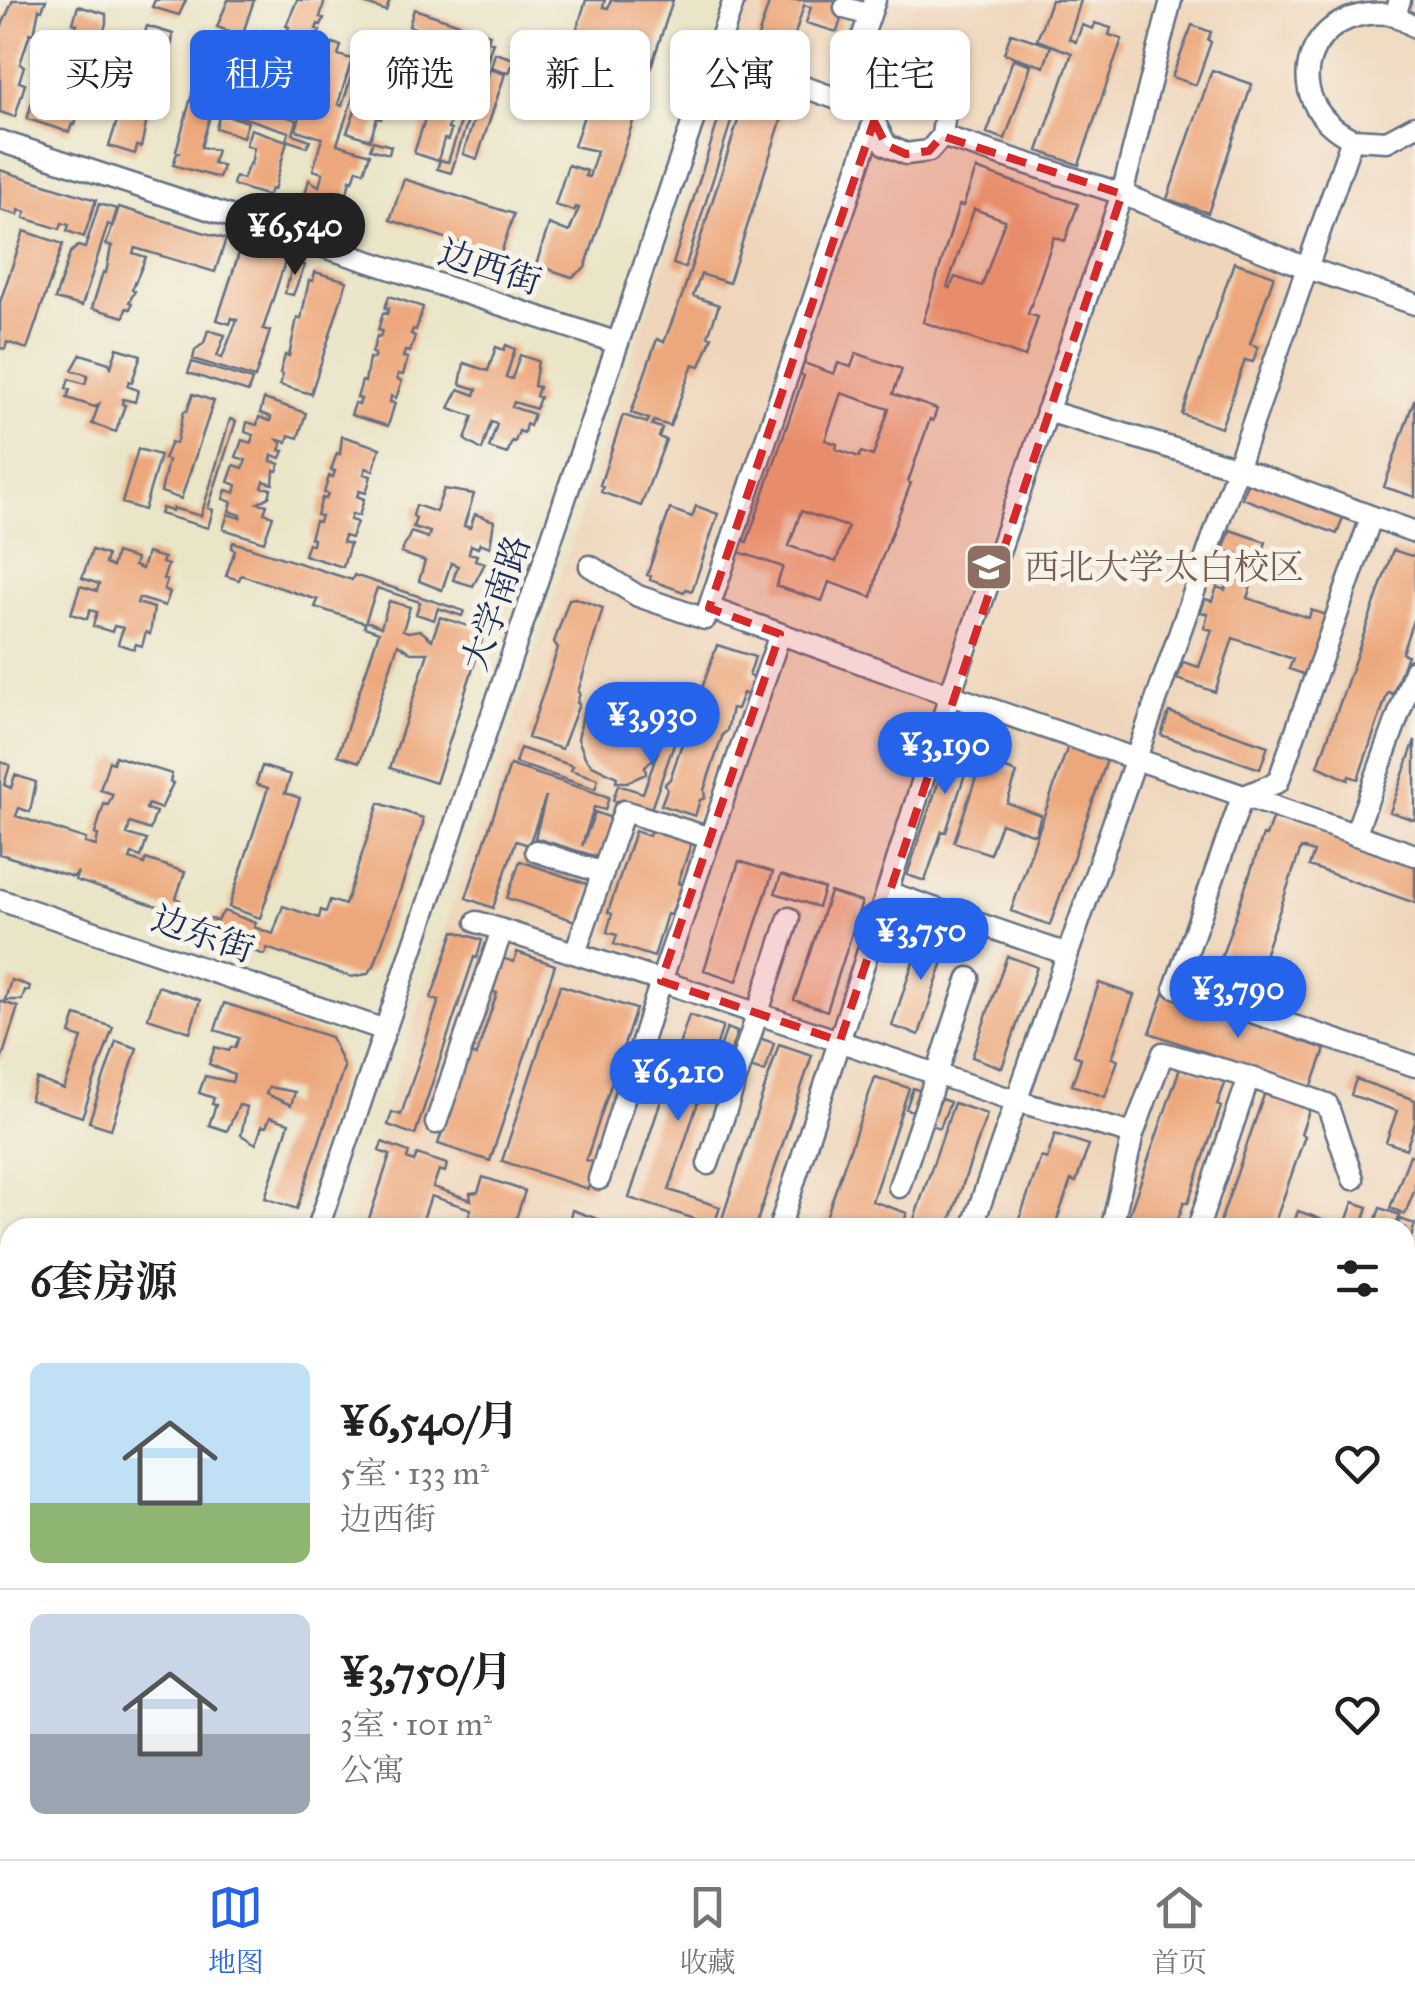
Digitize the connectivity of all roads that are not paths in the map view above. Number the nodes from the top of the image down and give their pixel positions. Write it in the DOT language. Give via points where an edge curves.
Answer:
graph roads {
  1 [pos="734,0"];
  2 [pos="1166,1"];
  3 [pos="1398,7"];
  4 [pos="845,8"];
  5 [pos="872,8"];
  6 [pos="1415,26"];
  7 [pos="874,120"];
  8 [pos="876,120"];
  9 [pos="943,120"];
  10 [pos="1415,126"];
  11 [pos="942,136"];
  12 [pos="1352,139"];
  13 [pos="0,141"];
  14 [pos="1122,194"];
  15 [pos="1307,268"];
  16 [pos="1415,304"];
  17 [pos="618,343"];
  18 [pos="1047,411"];
  19 [pos="1235,467"];
  20 [pos="1371,518"];
  21 [pos="1415,532"];
  22 [pos="590,566"];
  23 [pos="709,608"];
  24 [pos="780,634"];
  25 [pos="1415,669"];
  26 [pos="950,696"];
  27 [pos="1134,760"];
  28 [pos="1242,796"];
  29 [pos="1355,834"];
  30 [pos="710,838"];
  31 [pos="536,850"];
  32 [pos="1415,855"];
  33 [pos="602,873"];
  34 [pos="888,892"];
  35 [pos="0,900"];
  36 [pos="790,918"];
  37 [pos="477,922"];
  38 [pos="502,930"];
  39 [pos="575,953"];
  40 [pos="1067,954"];
  41 [pos="970,978"];
  42 [pos="662,981"];
  43 [pos="758,1013"];
  44 [pos="386,1030"];
  45 [pos="840,1041"];
  46 [pos="1415,1066"];
  47 [pos="937,1074"];
  48 [pos="1248,1077"];
  49 [pos="1016,1100"];
  50 [pos="436,1123"];
  51 [pos="1132,1134"];
  52 [pos="708,1164"];
  53 [pos="599,1178"];
  54 [pos="1353,1179"];
  55 [pos="899,1187"];
  56 [pos="321,1218"];
  57 [pos="783,1218"];
  58 [pos="975,1218"];
  59 [pos="1114,1218"];
  60 [pos="1201,1218"];
  1 -- 17 [label="street, 大学南路"];
  2 -- 14 [label="street"];
  3 -- 6 [label="street"];
  3 -- 12 [label="street" via="1348,16 1312,54 1313,102 1327,123"];
  4 -- 5 [label="street"];
  7 -- 23 [label="street"];
  8 -- 11 [label="street" via="886,145 906,154 929,151"];
  9 -- 11 [label="street"];
  10 -- 12 [label="street" via="1387,141"];
  11 -- 14 [label="street"];
  12 -- 15 [label="street"];
  13 -- 17 [label="street, 边西街"];
  14 -- 15 [label="street"];
  14 -- 18 [label="street"];
  15 -- 16 [label="street"];
  15 -- 19 [label="street"];
  17 -- 44 [label="street, 大学南路"];
  18 -- 19 [label="street"];
  18 -- 26 [label="street"];
  19 -- 20 [label="street"];
  19 -- 27 [label="street"];
  20 -- 21 [label="street"];
  20 -- 28 [label="street" via="1278,782"];
  22 -- 23 [label="street" via="638,596 705,619"];
  23 -- 24 [label="street"];
  24 -- 26 [label="street"];
  24 -- 30 [label="street"];
  25 -- 29 [label="street"];
  26 -- 27 [label="street"];
  26 -- 34 [label="street"];
  27 -- 28 [label="street"];
  27 -- 40 [label="street"];
  28 -- 29 [label="street"];
  28 -- 46 [label="street" via="1174,987"];
  29 -- 32 [label="street"];
  30 -- 33 [label="street" via="624,811"];
  30 -- 42 [label="street"];
  31 -- 33 [label="street"];
  33 -- 39 [label="street"];
  34 -- 40 [label="street"];
  34 -- 45 [label="street"];
  35 -- 44 [label="street, 边东街"];
  36 -- 43 [label="street"];
  37 -- 38 [label="street"];
  38 -- 39 [label="street"];
  38 -- 50 [label="street"];
  39 -- 42 [label="street"];
  40 -- 49 [label="street"];
  41 -- 47 [label="street"];
  42 -- 43 [label="street"];
  42 -- 53 [label="street"];
  43 -- 45 [label="street"];
  43 -- 52 [label="street"];
  44 -- 56 [label="street, 大学南路"];
  45 -- 47 [label="street"];
  45 -- 57 [label="street"];
  47 -- 49 [label="street"];
  47 -- 55 [label="street"];
  48 -- 51 [label="street" via="1162,1054"];
  48 -- 54 [label="street" via="1327,1104"];
  48 -- 60 [label="street"];
  49 -- 51 [label="street"];
  49 -- 58 [label="street"];
  51 -- 59 [label="street"];
}
